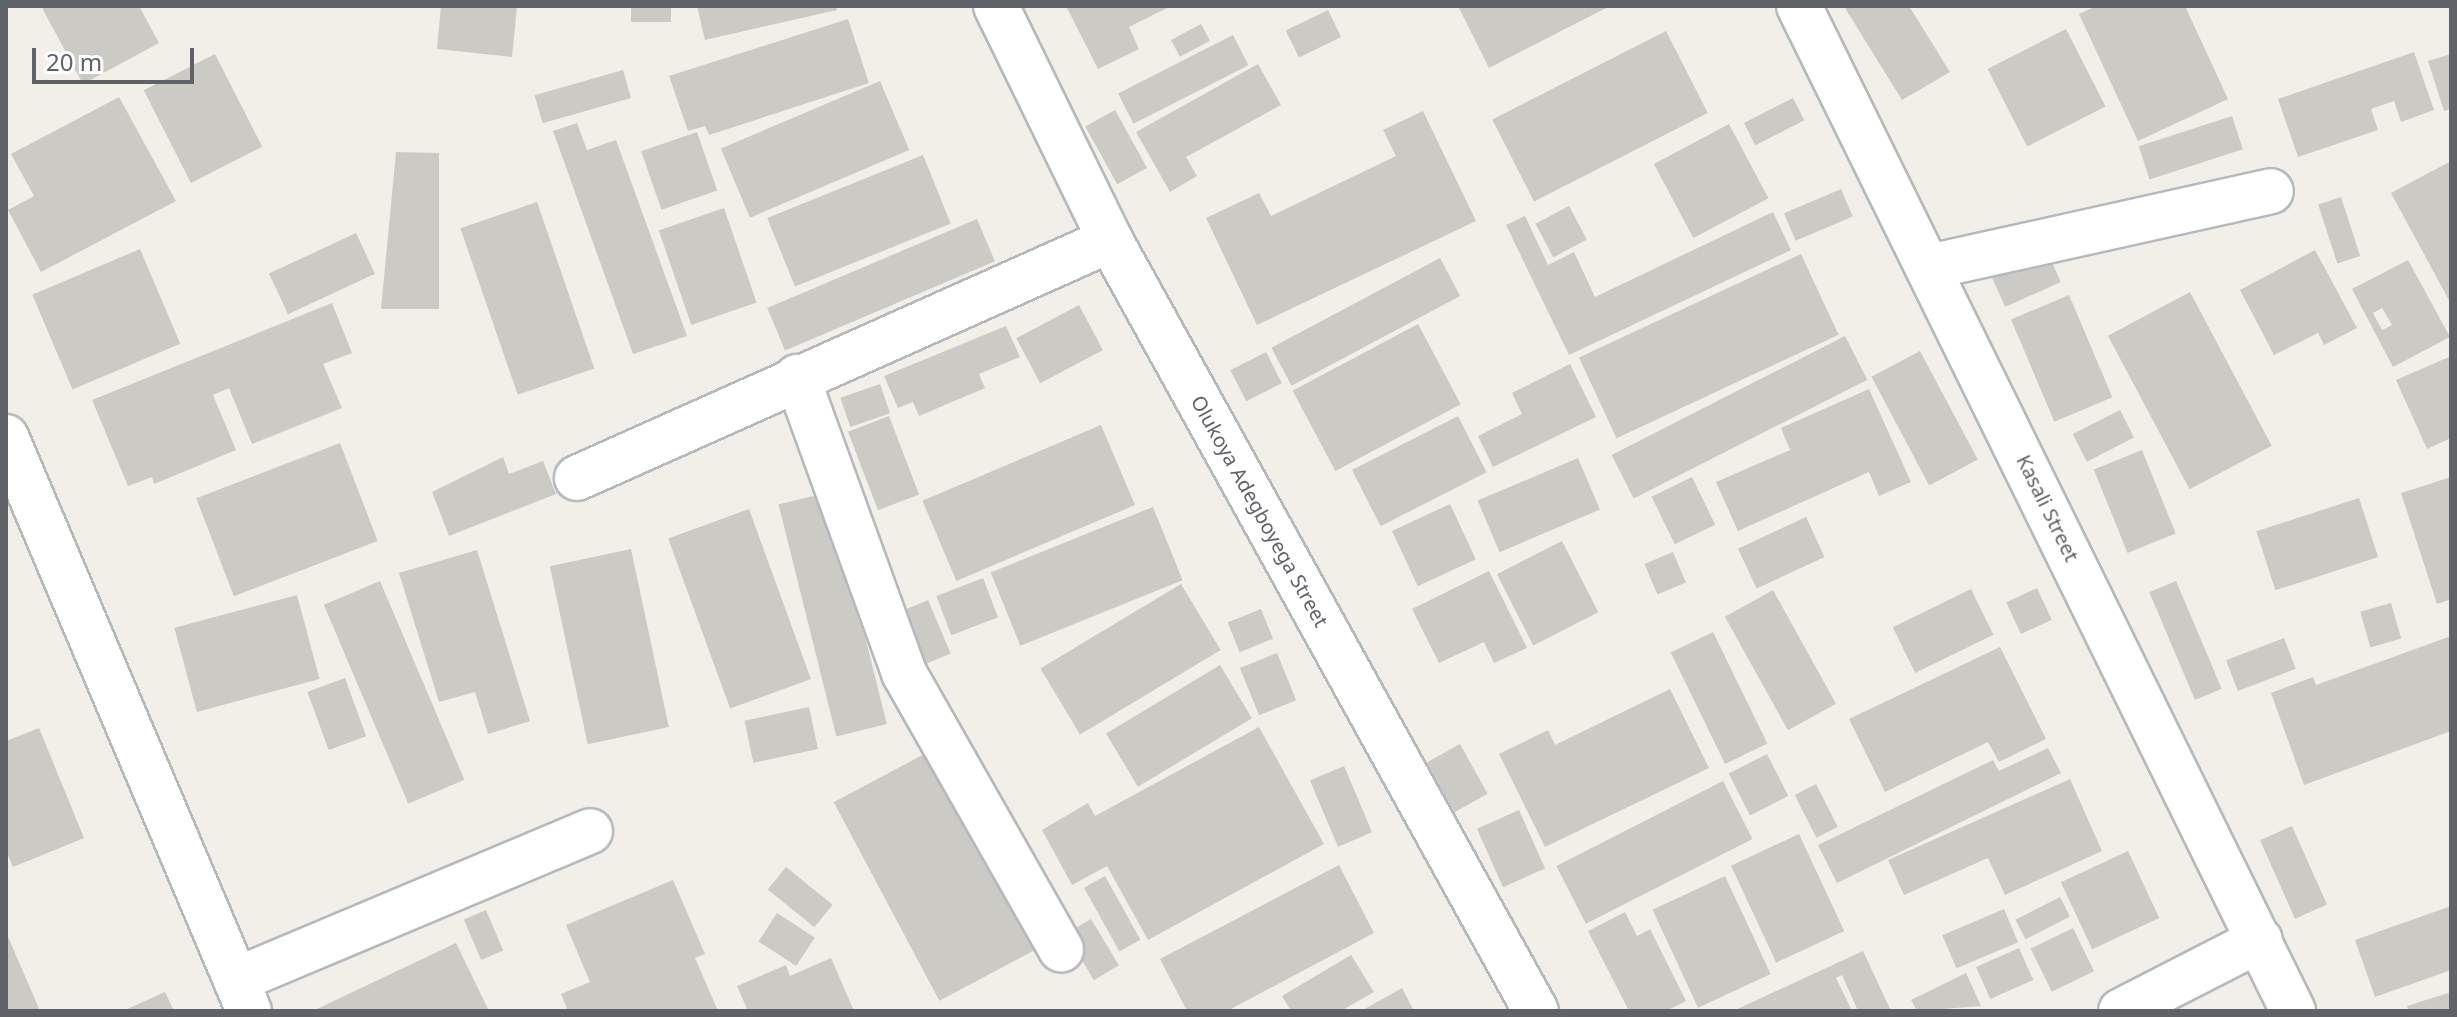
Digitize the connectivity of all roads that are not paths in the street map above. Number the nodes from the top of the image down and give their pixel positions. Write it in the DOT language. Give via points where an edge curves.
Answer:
graph roads {
  1 [pos="996,6"];
  2 [pos="1799,6"];
  3 [pos="2271,191"];
  4 [pos="1110,240"];
  5 [pos="1929,267"];
  6 [pos="797,377"];
  7 [pos="6,437"];
  8 [pos="577,478"];
  9 [pos="590,831"];
  10 [pos="2260,940"];
  11 [pos="1061,949"];
  12 [pos="243,996"];
  13 [pos="1536,1011"];
  14 [pos="2121,1011"];
  15 [pos="2293,1011"];
  1 -- 4 [label="street, Olukoya Adegboyega Street"];
  2 -- 5 [label="street, Kasali Street"];
  3 -- 5 [label="street"];
  4 -- 6 [label="street"];
  4 -- 13 [label="street, Olukoya Adegboyega Street"];
  5 -- 10 [label="street, Kasali Street"];
  6 -- 8 [label="street"];
  6 -- 11 [label="street" via="904,673"];
  7 -- 12 [label="street"];
  9 -- 12 [label="street"];
  10 -- 14 [label="street"];
  10 -- 15 [label="street, Kasali Street"];
}
